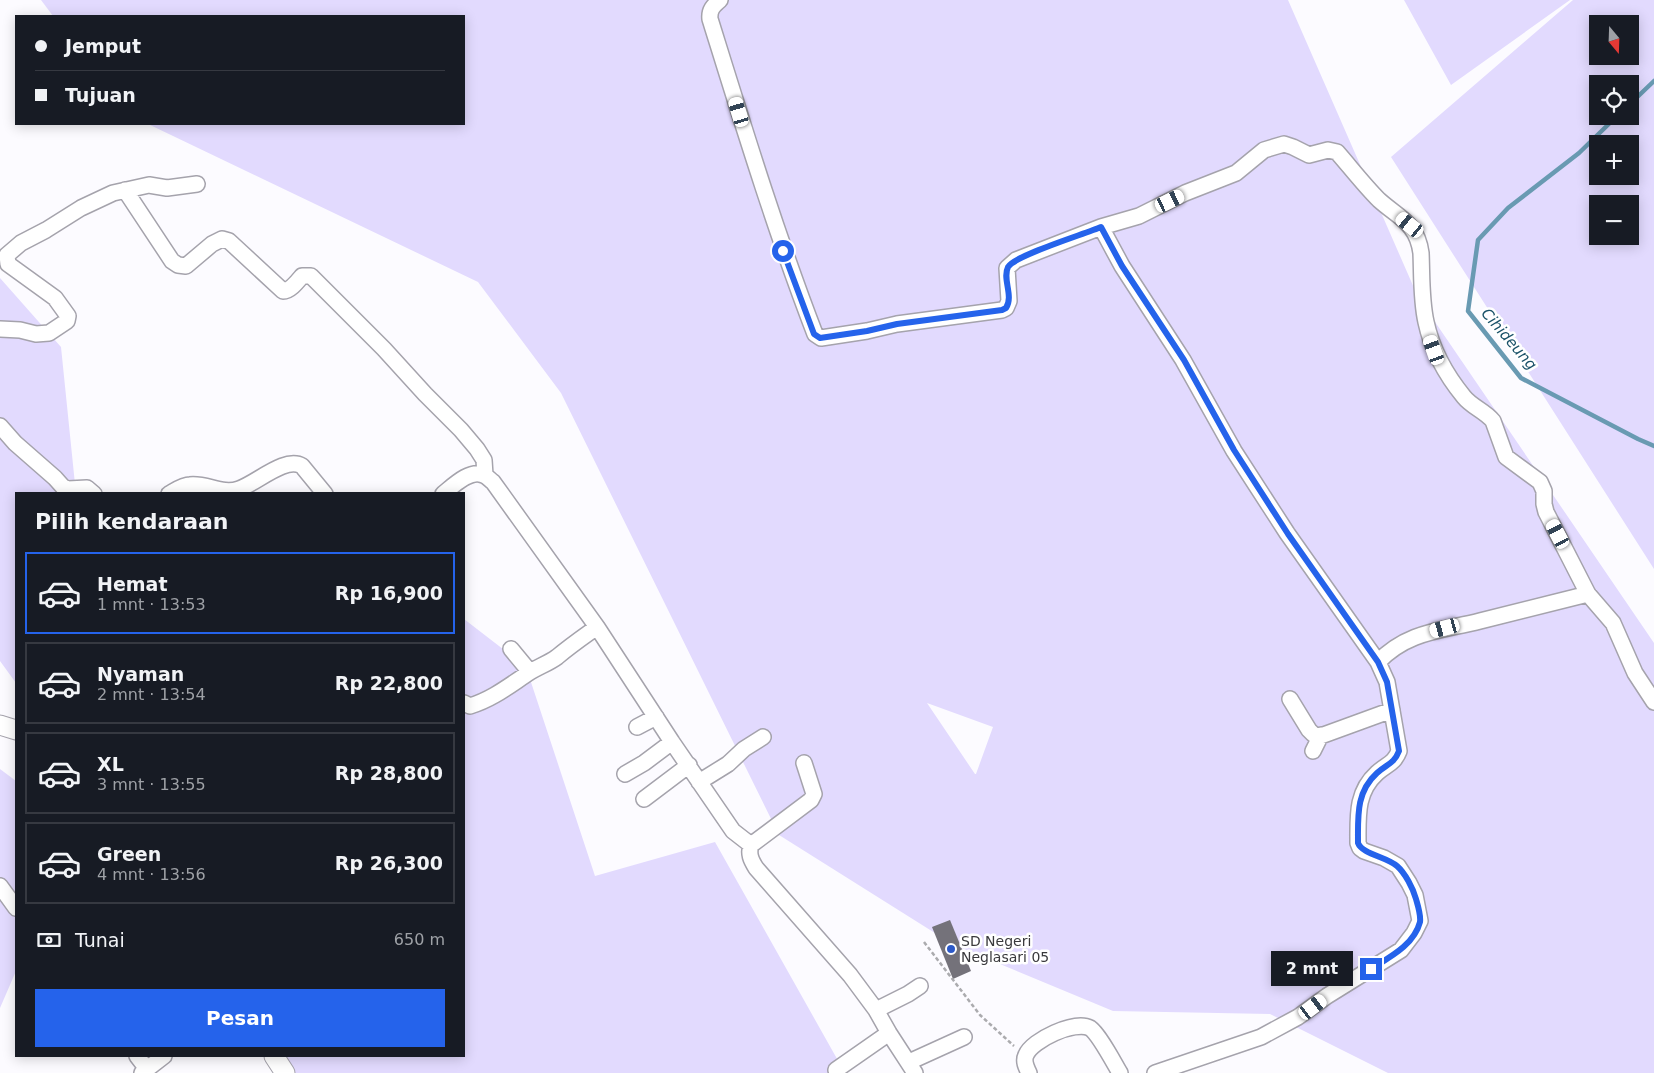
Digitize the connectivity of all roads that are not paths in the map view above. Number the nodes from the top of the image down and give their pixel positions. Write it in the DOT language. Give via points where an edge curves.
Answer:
graph roads {
  1 [pos="720,0"];
  2 [pos="197,184"];
  3 [pos="124,190"];
  4 [pos="1101,227"];
  5 [pos="0,329"];
  6 [pos="0,426"];
  7 [pos="485,475"];
  8 [pos="92,492"];
  9 [pos="173,492"];
  10 [pos="323,492"];
  11 [pos="445,492"];
  12 [pos="1588,594"];
  13 [pos="597,628"];
  14 [pos="511,649"];
  15 [pos="1378,662"];
  16 [pos="530,672"];
  17 [pos="1290,699"];
  18 [pos="1654,702"];
  19 [pos="465,704"];
  20 [pos="1392,710"];
  21 [pos="656,717"];
  22 [pos="0,725"];
  23 [pos="637,727"];
  24 [pos="15,730"];
  25 [pos="1321,735"];
  26 [pos="763,737"];
  27 [pos="672,742"];
  28 [pos="1313,751"];
  29 [pos="804,763"];
  30 [pos="689,766"];
  31 [pos="625,774"];
  32 [pos="700,782"];
  33 [pos="644,799"];
  34 [pos="751,845"];
  35 [pos="0,886"];
  36 [pos="15,907"];
  37 [pos="920,986"];
  38 [pos="876,1010"];
  39 [pos="889,1033"];
  40 [pos="964,1036"];
  41 [pos="138,1057"];
  42 [pos="163,1057"];
  43 [pos="275,1057"];
  44 [pos="912,1068"];
  45 [pos="836,1070"];
  46 [pos="145,1071"];
  47 [pos="285,1073"];
  48 [pos="1029,1073"];
  49 [pos="1120,1073"];
  50 [pos="1155,1073"];
  1 -- 4 [label="street" via="711,8 710,19 788,266 814,334 820,338 1002,310 1009,300 1007,268 1010,264 1023,256"];
  2 -- 3 [label="street" via="167,188 149,184"];
  3 -- 5 [label="street" via="81,208 8,254 8,264 55,298 68,316 67,321 49,333"];
  3 -- 7 [label="street" via="172,261 178,264 186,266 222,239 229,241 283,291 305,275 311,276 466,436 484,460"];
  4 -- 12 [label="street" via="1139,216 1236,173 1259,153 1278,145 1290,146 1309,155 1328,150 1337,152 1416,234 1421,253 1426,322 1434,350 1466,400 1490,416 1506,457 1540,482 1546,512"];
  4 -- 15 [label="street" via="1122,266 1184,360 1234,450 1288,534"];
  6 -- 8 [label="street" via="63,487 87,488"];
  7 -- 11 [label="street" via="471,475"];
  7 -- 13 [label="street" via="502,493"];
  9 -- 10 [label="street" via="194,484 235,491 292,463 302,466"];
  12 -- 15 [label="street" via="1419,635 1402,642"];
  12 -- 18 [label="street" via="1613,624 1635,673"];
  13 -- 16 [label="street"];
  13 -- 21 [label="street"];
  14 -- 16 [label="street"];
  15 -- 20 [label="street" via="1387,682"];
  16 -- 19 [label="street" via="481,703 470,706"];
  17 -- 25 [label="street" via="1313,734"];
  20 -- 25 [label="street"];
  20 -- 50 [label="street" via="1399,751 1396,758 1368,783 1361,795 1358,843 1364,851 1398,866 1409,883 1420,921 1414,933 1401,950 1298,1017 1261,1037"];
  21 -- 23 [label="street"];
  21 -- 27 [label="street"];
  22 -- 24 [label="street"];
  25 -- 28 [label="street"];
  26 -- 32 [label="street"];
  27 -- 30 [label="street"];
  27 -- 31 [label="street"];
  29 -- 34 [label="street" via="814,794 811,800"];
  30 -- 32 [label="street"];
  30 -- 33 [label="street"];
  32 -- 34 [label="street" via="733,831"];
  34 -- 38 [label="street" via="749,850 756,868 850,975"];
  35 -- 36 [label="street"];
  37 -- 38 [label="street"];
  38 -- 39 [label="street"];
  39 -- 44 [label="street"];
  39 -- 45 [label="street"];
  40 -- 44 [label="street"];
  41 -- 46 [label="street"];
  42 -- 46 [label="street"];
  43 -- 47 [label="street"];
  48 -- 49 [label="street" via="1025,1056 1032,1048 1061,1030 1081,1026 1091,1029 1096,1035"];
}
